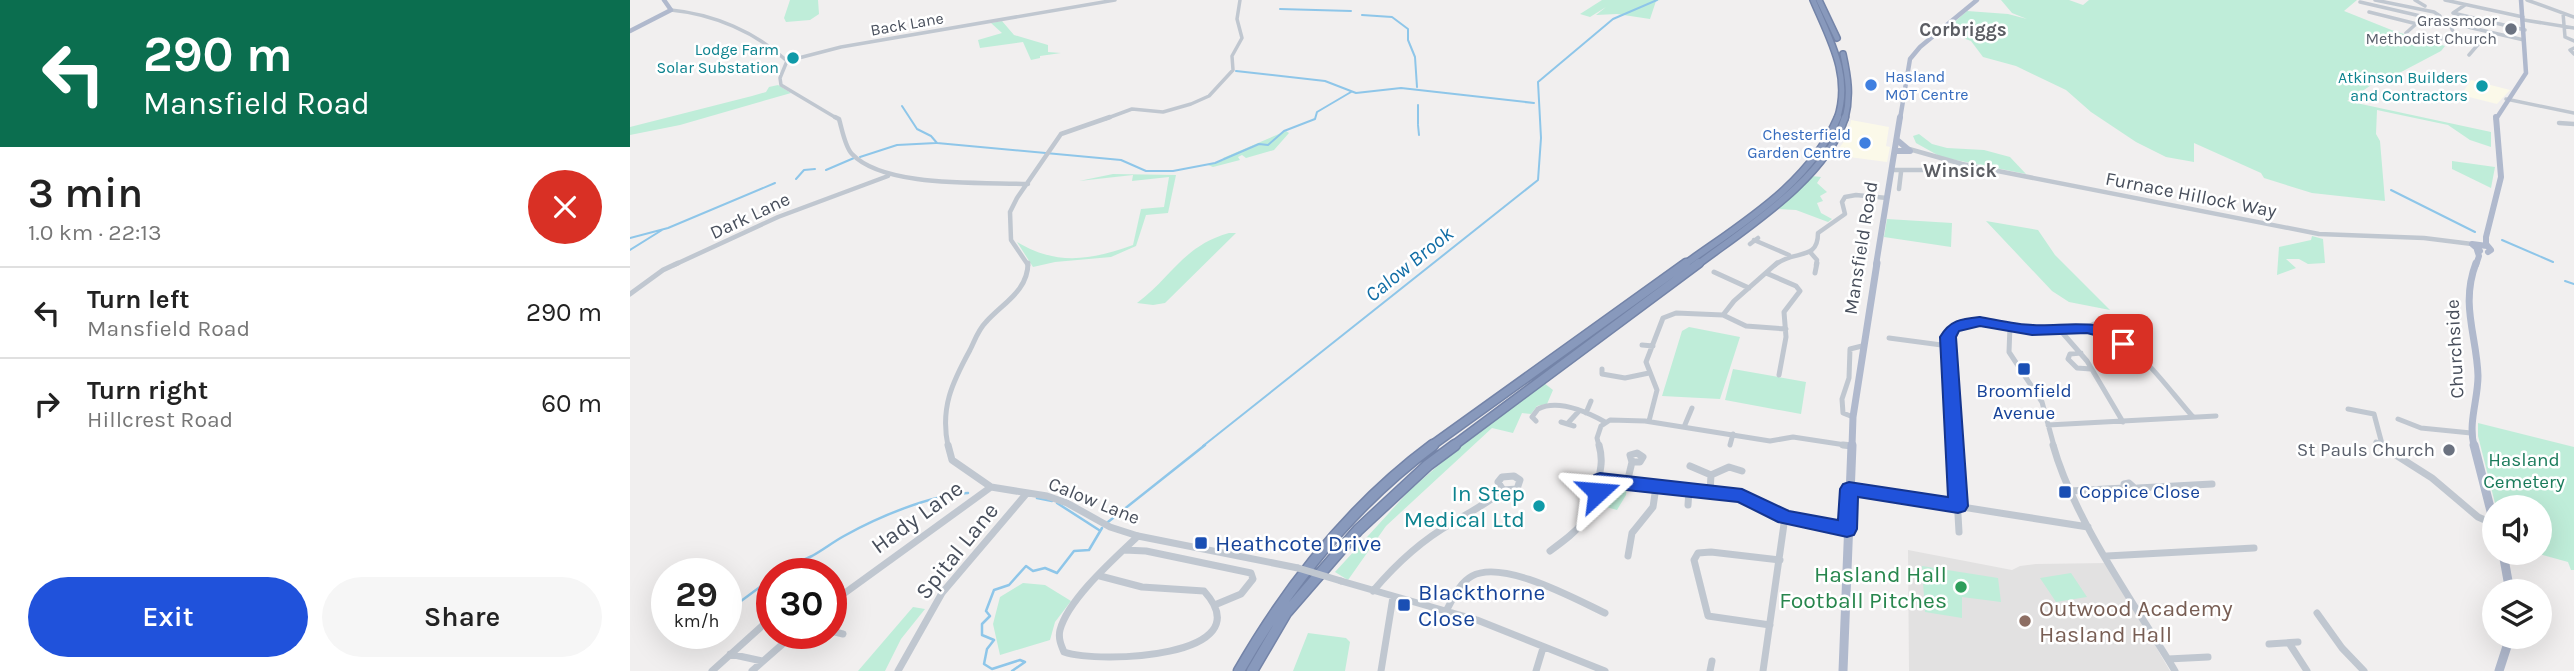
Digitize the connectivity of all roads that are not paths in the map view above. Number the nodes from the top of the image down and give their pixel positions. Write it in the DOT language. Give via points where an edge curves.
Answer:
graph roads {
  1 [pos="664,0"];
  2 [pos="1115,0"];
  3 [pos="1240,0"];
  4 [pos="1813,0"];
  5 [pos="1819,0"];
  6 [pos="1977,0"];
  7 [pos="2375,0"];
  8 [pos="2414,0"];
  9 [pos="2445,0"];
  10 [pos="2521,0"];
  11 [pos="2527,0"];
  12 [pos="2361,2"];
  13 [pos="2465,5"];
  14 [pos="2425,6"];
  15 [pos="671,10"];
  16 [pos="2369,12"];
  17 [pos="2563,13"];
  18 [pos="2424,17"];
  19 [pos="2523,18"];
  20 [pos="2574,18"];
  21 [pos="2435,20"];
  22 [pos="2417,24"];
  23 [pos="2456,25"];
  24 [pos="2564,26"];
  25 [pos="2574,28"];
  26 [pos="2525,30"];
  27 [pos="630,31"];
  28 [pos="2406,33"];
  29 [pos="2454,34"];
  30 [pos="2441,39"];
  31 [pos="2524,40"];
  32 [pos="2574,41"];
  33 [pos="2574,48"];
  34 [pos="2574,54"];
  35 [pos="2469,55"];
  36 [pos="787,61"];
  37 [pos="2506,99"];
  38 [pos="2574,113"];
  39 [pos="2559,123"];
  40 [pos="2574,124"];
  41 [pos="1897,141"];
  42 [pos="1907,151"];
  43 [pos="1897,152"];
  44 [pos="1892,170"];
  45 [pos="1930,170"];
  46 [pos="1901,172"];
  47 [pos="888,176"];
  48 [pos="1014,184"];
  49 [pos="1028,184"];
  50 [pos="1899,189"];
  51 [pos="1022,190"];
  52 [pos="1887,198"];
  53 [pos="2486,237"];
  54 [pos="1754,241"];
  55 [pos="2476,248"];
  56 [pos="2488,249"];
  57 [pos="1810,252"];
  58 [pos="1789,255"];
  59 [pos="1714,272"];
  60 [pos="1766,273"];
  61 [pos="1815,273"];
  62 [pos="1749,288"];
  63 [pos="630,294"];
  64 [pos="1723,316"];
  65 [pos="2010,326"];
  66 [pos="1660,327"];
  67 [pos="1786,329"];
  68 [pos="2060,330"];
  69 [pos="1889,338"];
  70 [pos="1642,345"];
  71 [pos="1653,346"];
  72 [pos="1949,346"];
  73 [pos="2081,352"];
  74 [pos="2091,369"];
  75 [pos="1600,373"];
  76 [pos="1649,373"];
  77 [pos="1780,375"];
  78 [pos="1591,401"];
  79 [pos="1692,408"];
  80 [pos="2348,409"];
  81 [pos="1582,412"];
  82 [pos="2216,415"];
  83 [pos="2193,417"];
  84 [pos="1532,419"];
  85 [pos="2398,419"];
  86 [pos="1649,421"];
  87 [pos="1605,422"];
  88 [pos="2123,422"];
  89 [pos="1568,424"];
  90 [pos="2048,425"];
  91 [pos="1684,427"];
  92 [pos="2471,433"];
  93 [pos="1733,434"];
  94 [pos="2376,442"];
  95 [pos="1730,445"];
  96 [pos="1852,446"];
  97 [pos="2384,446"];
  98 [pos="1632,462"];
  99 [pos="1690,466"];
  100 [pos="1742,471"];
  101 [pos="1711,475"];
  102 [pos="1600,480"];
  103 [pos="1627,483"];
  104 [pos="2212,484"];
  105 [pos="990,487"];
  106 [pos="1656,487"];
  107 [pos="1849,489"];
  108 [pos="1689,490"];
  109 [pos="1503,491"];
  110 [pos="2070,491"];
  111 [pos="1710,492"];
  112 [pos="1027,493"];
  113 [pos="2487,495"];
  114 [pos="1688,505"];
  115 [pos="1958,506"];
  116 [pos="1785,517"];
  117 [pos="2482,518"];
  118 [pos="2089,527"];
  119 [pos="1847,529"];
  120 [pos="1959,532"];
  121 [pos="1138,536"];
  122 [pos="2253,548"];
  123 [pos="1123,550"];
  124 [pos="1550,551"];
  125 [pos="1628,556"];
  126 [pos="2107,556"];
  127 [pos="1780,559"];
  128 [pos="1100,576"];
  129 [pos="847,591"];
  130 [pos="1373,591"];
  131 [pos="1393,597"];
  132 [pos="1217,604"];
  133 [pos="1446,611"];
  134 [pos="1605,613"];
  135 [pos="2318,613"];
  136 [pos="1770,625"];
  137 [pos="756,631"];
  138 [pos="2289,642"];
  139 [pos="2298,642"];
  140 [pos="2269,644"];
  141 [pos="1543,648"];
  142 [pos="776,649"];
  143 [pos="2506,649"];
  144 [pos="730,654"];
  145 [pos="2208,657"];
  146 [pos="2168,659"];
  147 [pos="762,661"];
  148 [pos="1712,661"];
  149 [pos="1600,670"];
  150 [pos="712,671"];
  151 [pos="752,671"];
  152 [pos="898,671"];
  153 [pos="1239,671"];
  154 [pos="1252,671"];
  155 [pos="1381,671"];
  156 [pos="1536,671"];
  157 [pos="1710,671"];
  158 [pos="1763,671"];
  159 [pos="1843,671"];
  160 [pos="2175,671"];
  161 [pos="2307,671"];
  162 [pos="2364,671"];
  163 [pos="2499,671"];
  1 -- 15 [label="main road"];
  2 -- 36 [label="street, Back Lane" via="841,47"];
  3 -- 49 [label="street" via="1237,19 1242,38 1232,56 1233,70 1209,96 1163,112 1132,109 1069,130 1053,143"];
  4 -- 153 [label="highway" via="1841,62 1844,89 1839,116 1816,156 1754,212 1418,457 1381,489 1322,550"];
  5 -- 154 [label="highway" via="1841,46 1851,84 1848,115 1830,151 1762,216 1429,465 1358,530 1286,613"];
  6 -- 41 [label="main road, Mansfield Road" via="1910,59"];
  7 -- 21 [label="street" via="2432,10 2440,16"];
  8 -- 14 [label="street"];
  9 -- 13 [label="street"];
  10 -- 19 [label="main road"];
  11 -- 17 [label="street"];
  12 -- 18 [label="street"];
  13 -- 19 [label="street"];
  13 -- 26 [label="street" via="2453,13"];
  15 -- 27 [label="main road"];
  15 -- 36 [label="street" via="741,29"];
  16 -- 22 [label="street"];
  17 -- 20 [label="street"];
  17 -- 24 [label="street"];
  18 -- 21 [label="street"];
  18 -- 22 [label="street"];
  19 -- 24 [label="street"];
  19 -- 26 [label="main road"];
  21 -- 23 [label="street"];
  22 -- 28 [label="street"];
  23 -- 29 [label="street" via="2451,27"];
  23 -- 31 [label="street"];
  24 -- 25 [label="street"];
  24 -- 32 [label="street" via="2566,37"];
  26 -- 31 [label="main road"];
  29 -- 30 [label="street"];
  29 -- 35 [label="street" via="2480,41"];
  31 -- 37 [label="main road" via="2526,74"];
  33 -- 34 [label="street"];
  36 -- 47 [label="street" via="781,85 839,120 850,153"];
  37 -- 38 [label="street"];
  37 -- 53 [label="main road" via="2496,116 2501,177"];
  38 -- 40 [label="street"];
  39 -- 40 [label="street"];
  41 -- 42 [label="main road"];
  41 -- 43 [label="main road, Mansfield Road"];
  42 -- 43 [label="main road"];
  42 -- 55 [label="street, Furnace Hillock Way" via="2319,234 2424,238"];
  43 -- 44 [label="main road, Mansfield Road"];
  44 -- 46 [label="street"];
  44 -- 52 [label="main road, Mansfield Road"];
  45 -- 46 [label="street"];
  46 -- 50 [label="street"];
  47 -- 48 [label="street"];
  47 -- 63 [label="street, Dark Lane" via="778,217 663,270"];
  48 -- 49 [label="street"];
  48 -- 51 [label="street"];
  49 -- 51 [label="street"];
  51 -- 105 [label="street, Calow Lane" via="1010,212 1009,234 1028,262 1026,280 982,327 949,384 945,406 952,460"];
  52 -- 57 [label="street" via="1845,197 1845,214 1821,229 1818,245"];
  52 -- 96 [label="main road, Mansfield Road" via="1862,346"];
  53 -- 55 [label="main road"];
  53 -- 56 [label="main road"];
  54 -- 58 [label="street"];
  55 -- 56 [label="main road"];
  55 -- 56 [label="main road"];
  55 -- 92 [label="main road, Churchside" via="2469,322 2478,376"];
  57 -- 58 [label="street"];
  57 -- 61 [label="street" via="1817,260"];
  58 -- 60 [label="street"];
  59 -- 62 [label="street"];
  60 -- 62 [label="street"];
  60 -- 67 [label="street" via="1799,289 1785,308"];
  62 -- 64 [label="street"];
  64 -- 66 [label="street" via="1668,314"];
  64 -- 67 [label="street" via="1746,326"];
  65 -- 68 [label="street"];
  65 -- 72 [label="street" via="1964,323 1950,332"];
  65 -- 90 [label="street" via="2010,352 2042,402"];
  66 -- 71 [label="street"];
  67 -- 77 [label="street"];
  68 -- 73 [label="street"];
  68 -- 83 [label="street" via="2087,328 2115,337"];
  69 -- 72 [label="street"];
  70 -- 71 [label="street"];
  71 -- 76 [label="street" via="1646,362"];
  72 -- 115 [label="street"];
  73 -- 74 [label="street"];
  73 -- 74 [label="street" via="2068,359 2077,368"];
  74 -- 88 [label="street"];
  75 -- 76 [label="street" via="1625,378"];
  76 -- 86 [label="street" via="1657,390"];
  78 -- 81 [label="street"];
  79 -- 91 [label="street"];
  80 -- 97 [label="street" via="2374,414"];
  81 -- 84 [label="street" via="1545,406"];
  81 -- 87 [label="street"];
  81 -- 89 [label="street"];
  82 -- 83 [label="street"];
  83 -- 88 [label="street"];
  85 -- 92 [label="street" via="2421,428"];
  86 -- 87 [label="street" via="1616,418"];
  86 -- 91 [label="street"];
  87 -- 102 [label="street" via="1597,438 1603,460"];
  88 -- 90 [label="street"];
  90 -- 110 [label="street"];
  91 -- 93 [label="street"];
  92 -- 113 [label="main road, Churchside"];
  93 -- 95 [label="street"];
  93 -- 96 [label="street" via="1770,441 1793,436"];
  94 -- 97 [label="street"];
  96 -- 107 [label="main road, Mansfield Road"];
  97 -- 117 [label="street"];
  98 -- 103 [label="street"];
  99 -- 101 [label="street"];
  100 -- 101 [label="street" via="1729,467"];
  101 -- 111 [label="street"];
  102 -- 103 [label="street"];
  102 -- 124 [label="street" via="1589,516 1560,547"];
  103 -- 106 [label="street"];
  104 -- 110 [label="street" via="2138,488 2134,493 2124,488"];
  105 -- 112 [label="street, Calow Lane"];
  105 -- 129 [label="street, Hady Lane"];
  106 -- 108 [label="street"];
  106 -- 125 [label="street" via="1653,507 1625,547"];
  107 -- 115 [label="street"];
  107 -- 119 [label="main road, Mansfield Road"];
  108 -- 111 [label="street"];
  108 -- 114 [label="street"];
  109 -- 130 [label="street" via="1411,552"];
  110 -- 118 [label="street"];
  111 -- 116 [label="street" via="1742,496"];
  112 -- 121 [label="street, Calow Lane" via="1067,503"];
  112 -- 152 [label="street, Spital Lane" via="942,593"];
  115 -- 118 [label="street"];
  115 -- 120 [label="street"];
  116 -- 119 [label="street"];
  116 -- 127 [label="street"];
  118 -- 126 [label="street"];
  119 -- 159 [label="main road, Mansfield Road"];
  121 -- 123 [label="street"];
  121 -- 130 [label="street, Calow Lane, bridge" via="1298,568"];
  122 -- 126 [label="street"];
  123 -- 128 [label="street"];
  123 -- 132 [label="street, Calow Lane" via="1251,573 1247,589"];
  126 -- 146 [label="street"];
  127 -- 136 [label="street"];
  127 -- 136 [label="street" via="1702,552 1694,561 1708,616"];
  128 -- 132 [label="street" via="1142,587 1204,591"];
  128 -- 132 [label="street" via="1064,620 1059,633 1064,652 1075,657 1182,650 1214,628"];
  130 -- 131 [label="street, Calow Lane"];
  131 -- 133 [label="street, Calow Lane"];
  131 -- 155 [label="street"];
  133 -- 134 [label="street" via="1469,577 1487,570 1518,577"];
  133 -- 141 [label="street, Calow Lane"];
  135 -- 162 [label="street"];
  136 -- 158 [label="street"];
  137 -- 144 [label="street"];
  138 -- 139 [label="street"];
  138 -- 140 [label="street"];
  138 -- 161 [label="street"];
  141 -- 149 [label="street, Calow Lane"];
  141 -- 156 [label="street"];
  142 -- 147 [label="street"];
  143 -- 163 [label="main road"];
  144 -- 147 [label="street"];
  144 -- 150 [label="street"];
  145 -- 146 [label="street"];
  146 -- 160 [label="street"];
  147 -- 151 [label="street"];
  148 -- 157 [label="street"];
}
